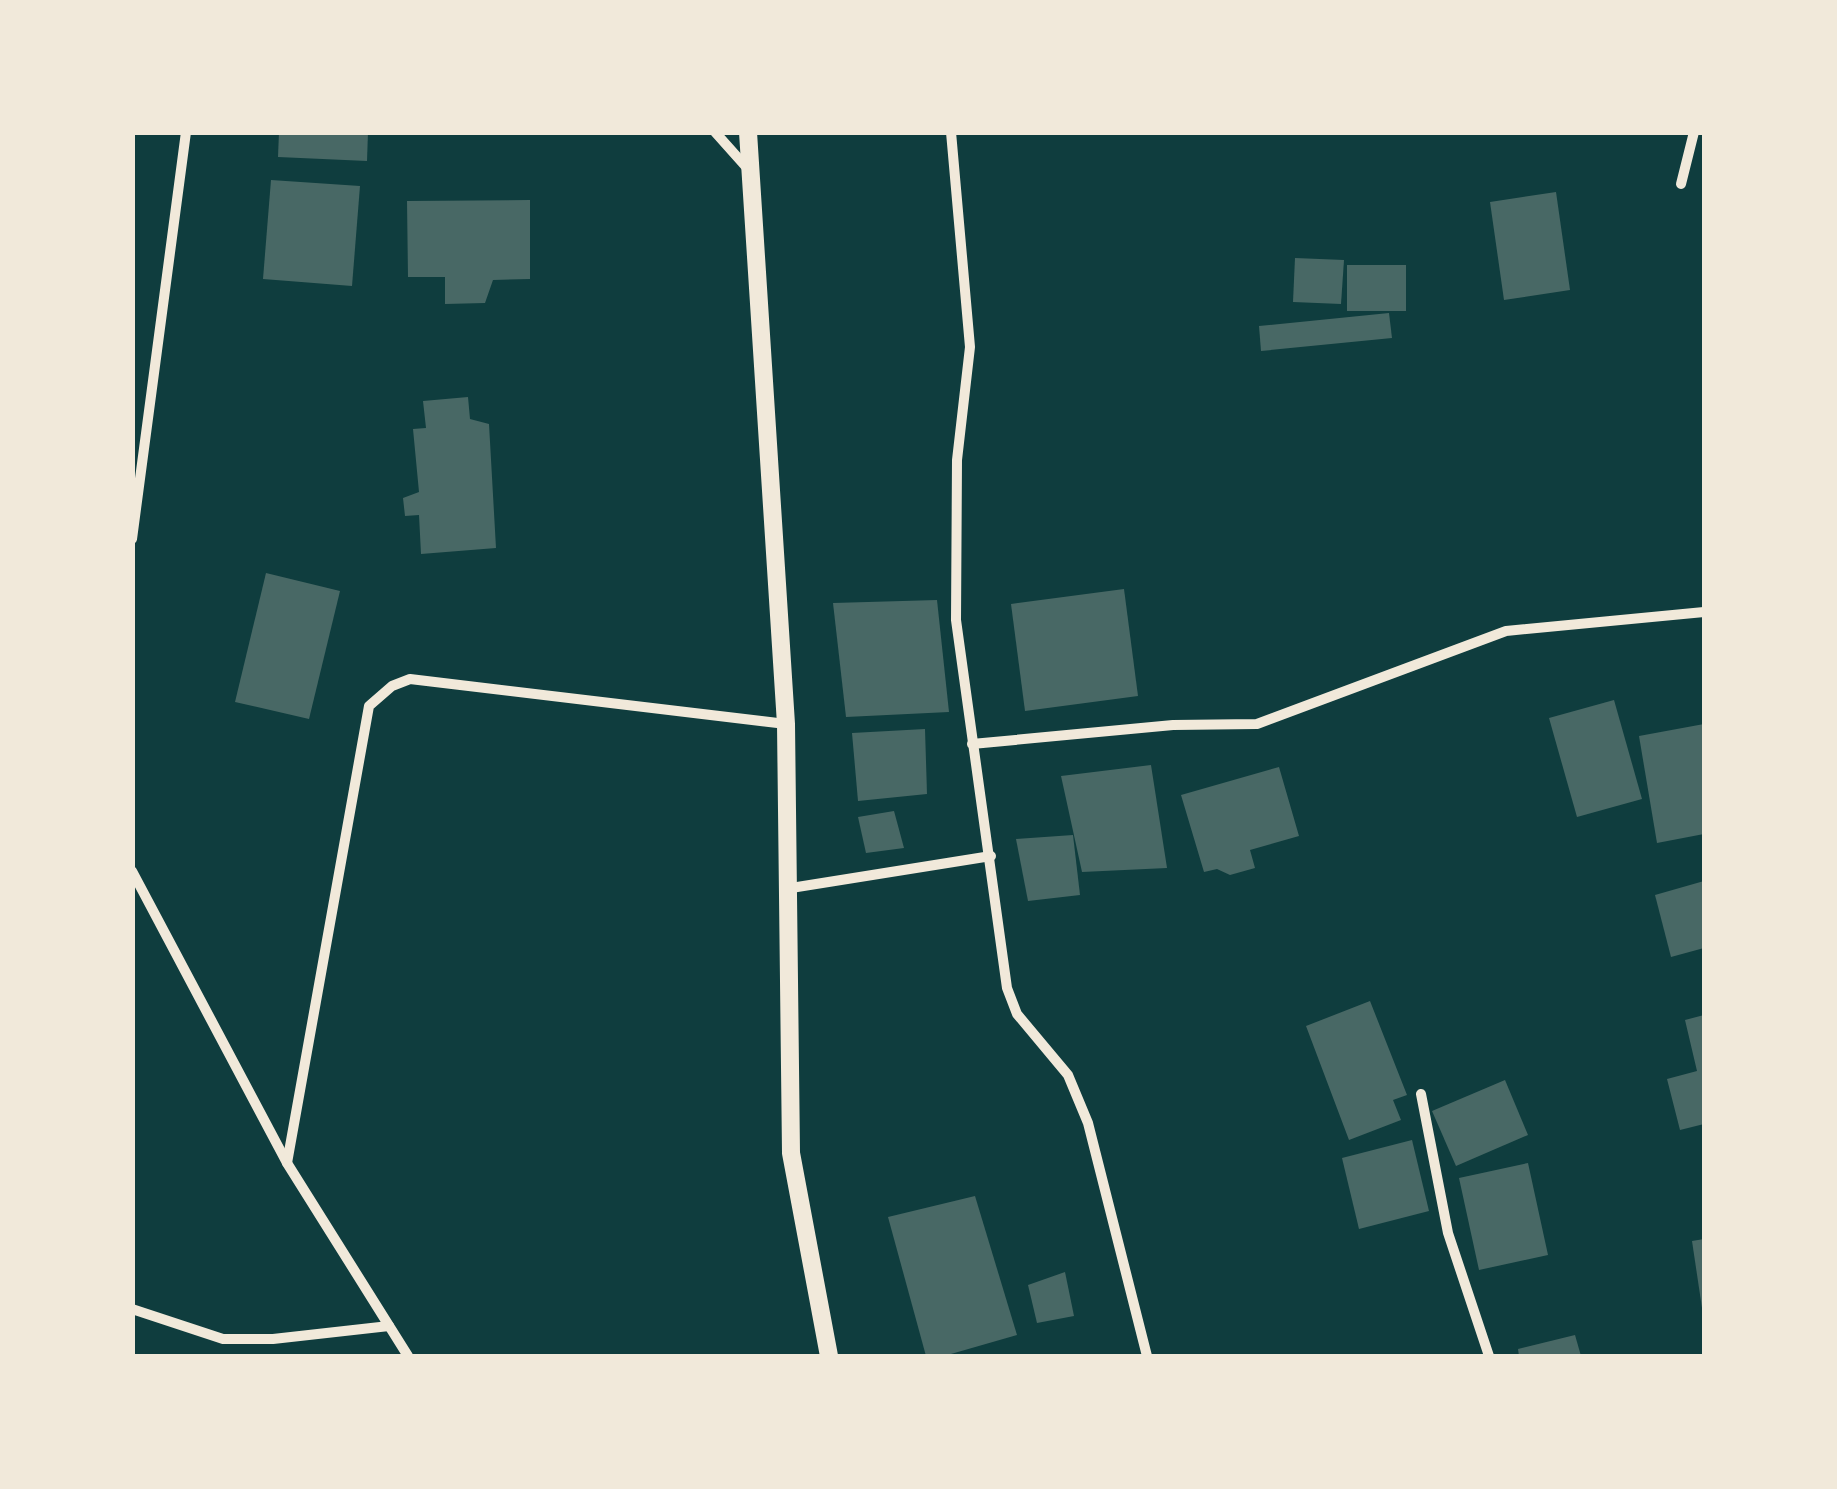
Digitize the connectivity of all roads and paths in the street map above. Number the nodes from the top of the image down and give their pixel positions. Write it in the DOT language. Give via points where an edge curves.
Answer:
graph roads {
  1 [pos="186,132"];
  2 [pos="714,132"];
  3 [pos="748,132"];
  4 [pos="951,132"];
  5 [pos="1694,132"];
  6 [pos="753,174"];
  7 [pos="1681,184"];
  8 [pos="132,539"];
  9 [pos="1704,612"];
  10 [pos="786,724"];
  11 [pos="972,744"];
  12 [pos="991,856"];
  13 [pos="132,870"];
  14 [pos="791,888"];
  15 [pos="1421,1094"];
  16 [pos="287,1163"];
  17 [pos="132,1308"];
  18 [pos="389,1326"];
  19 [pos="408,1356"];
  20 [pos="829,1356"];
  21 [pos="1147,1356"];
  22 [pos="1488,1356"];
  1 -- 8 [label="street"];
  2 -- 6 [label="street"];
  3 -- 6 [label="street"];
  4 -- 11 [label="street" via="969,301 956,460 956,620"];
  5 -- 7 [label="street"];
  6 -- 10 [label="street"];
  9 -- 11 [label="street" via="1506,631 1257,724"];
  10 -- 14 [label="street"];
  10 -- 16 [label="street" via="410,679 369,706"];
  11 -- 12 [label="street"];
  12 -- 14 [label="street"];
  12 -- 21 [label="street" via="1007,988 1017,1014 1068,1074 1088,1123"];
  13 -- 16 [label="street"];
  14 -- 20 [label="street" via="791,1154"];
  15 -- 22 [label="street" via="1448,1233"];
  16 -- 18 [label="street"];
  17 -- 18 [label="street" via="223,1339"];
  18 -- 19 [label="street"];
}
